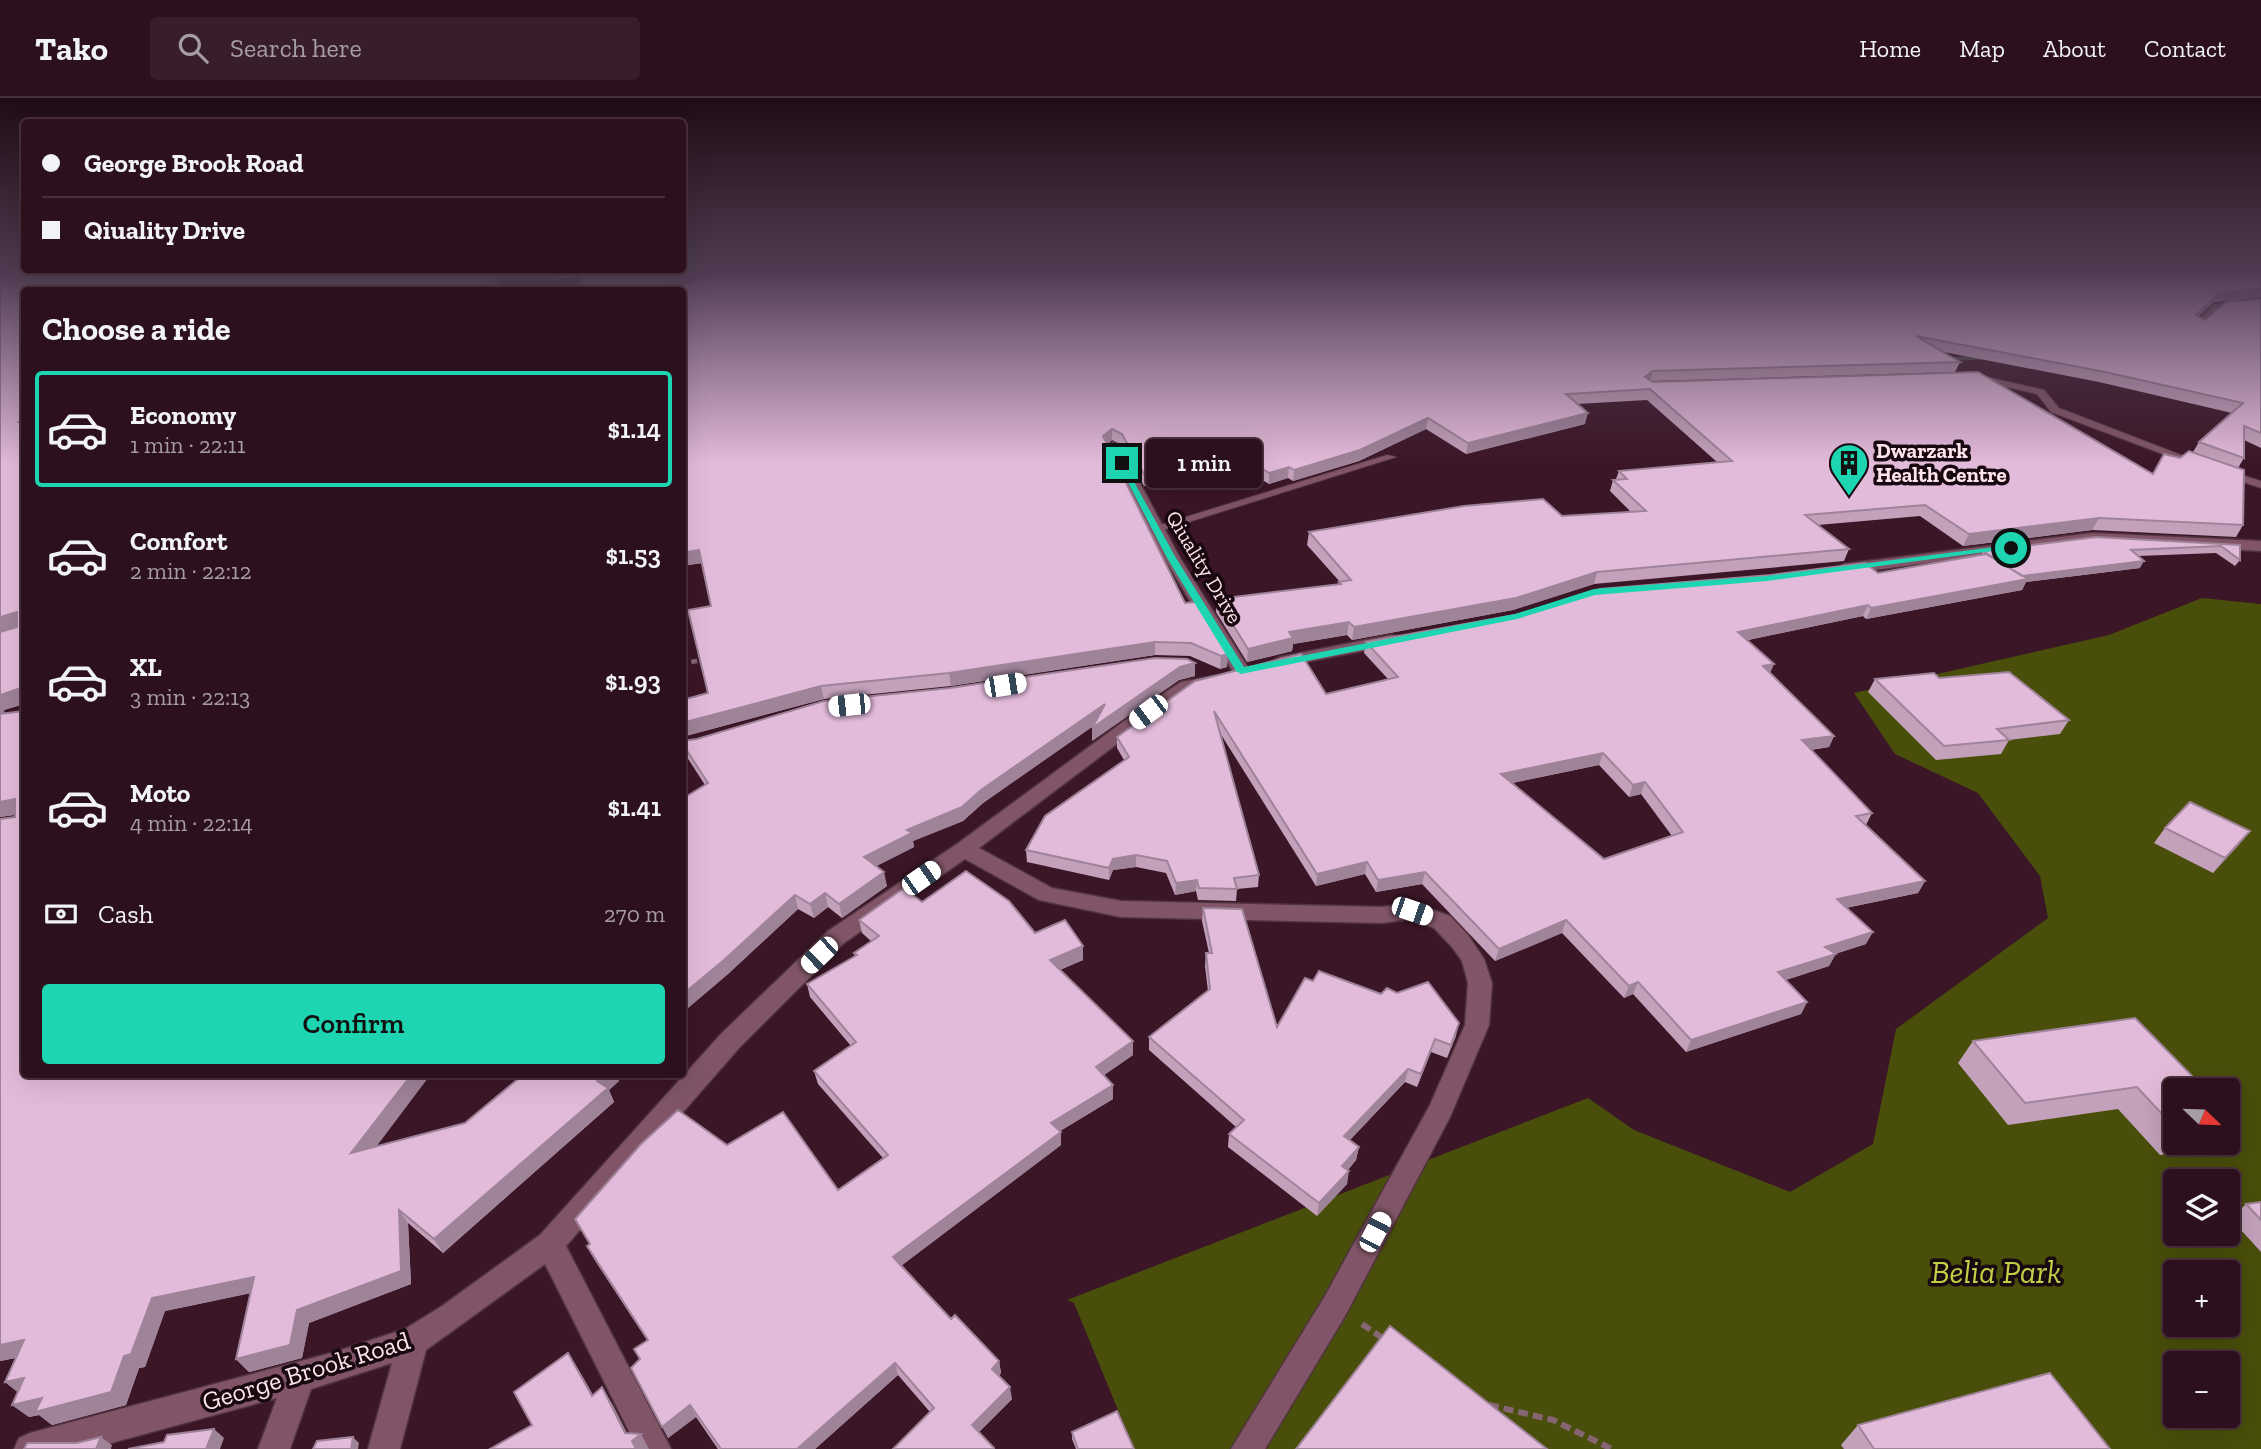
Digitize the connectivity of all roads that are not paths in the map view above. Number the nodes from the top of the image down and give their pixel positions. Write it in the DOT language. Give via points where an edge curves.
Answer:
graph roads {
  1 [pos="1963,377"];
  2 [pos="1113,446"];
  3 [pos="1391,457"];
  4 [pos="2261,485"];
  5 [pos="1156,528"];
  6 [pos="2261,546"];
  7 [pos="1821,572"];
  8 [pos="1416,635"];
  9 [pos="1190,664"];
  10 [pos="1241,671"];
  11 [pos="1220,680"];
  12 [pos="964,849"];
  13 [pos="550,1244"];
  14 [pos="413,1340"];
  15 [pos="299,1378"];
  16 [pos="30,1449"];
  17 [pos="274,1449"];
  18 [pos="384,1449"];
  19 [pos="656,1449"];
  20 [pos="1247,1449"];
  1 -- 4 [label="lane" via="2040,392 2055,410"];
  2 -- 5 [label="street, Qiuality Drive"];
  3 -- 5 [label="lane"];
  5 -- 10 [label="street, Qiuality Drive"];
  6 -- 7 [label="street" via="2092,537"];
  8 -- 10 [label="street, George Brook Road"];
  9 -- 11 [label="street"];
  10 -- 11 [label="street, George Brook Road"];
  11 -- 12 [label="street, George Brook Road" via="1187,686"];
  12 -- 13 [label="street, George Brook Road" via="836,937 730,1041"];
  12 -- 20 [label="street" via="1047,895 1121,909 1382,915 1412,911 1443,922 1473,959 1480,984 1477,1025 1441,1109 1335,1306"];
  13 -- 14 [label="street, George Brook Road"];
  13 -- 19 [label="street"];
  14 -- 15 [label="street, George Brook Road"];
  14 -- 18 [label="street"];
  15 -- 16 [label="street, George Brook Road"];
  15 -- 17 [label="street"];
}
